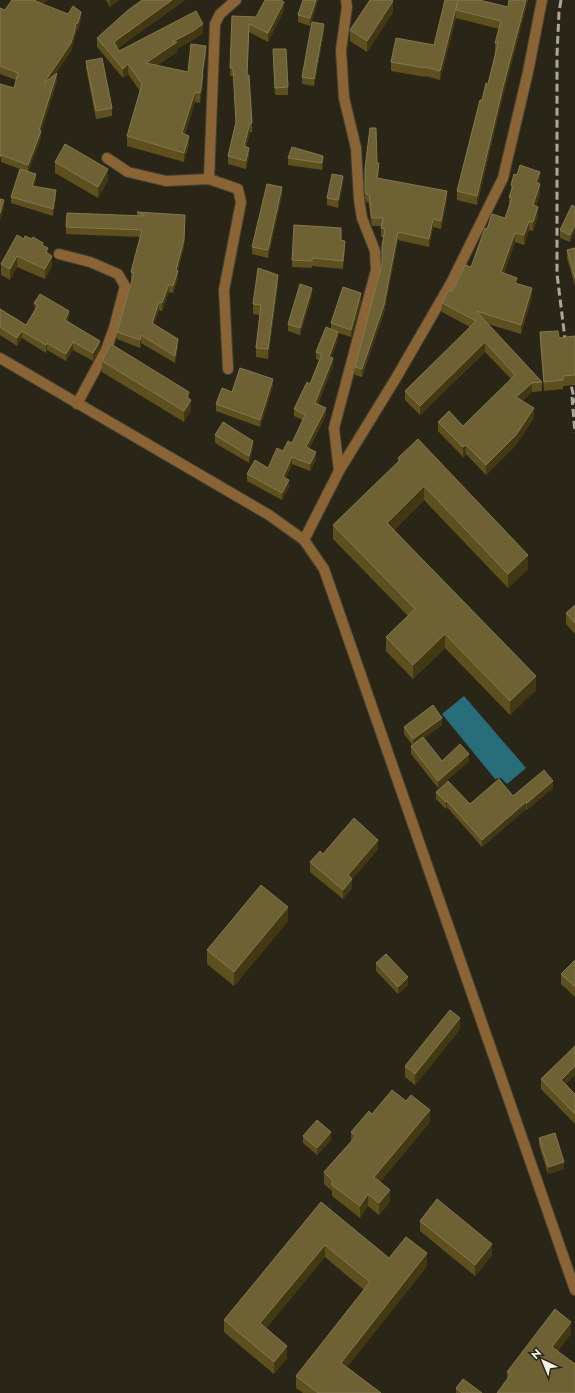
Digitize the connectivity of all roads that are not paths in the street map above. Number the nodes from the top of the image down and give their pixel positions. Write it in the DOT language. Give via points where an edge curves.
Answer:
graph roads {
  1 [pos="236,0"];
  2 [pos="346,0"];
  3 [pos="542,0"];
  4 [pos="107,158"];
  5 [pos="209,179"];
  6 [pos="59,254"];
  7 [pos="0,358"];
  8 [pos="228,369"];
  9 [pos="77,404"];
  10 [pos="339,471"];
  11 [pos="304,540"];
  12 [pos="575,1290"];
  1 -- 5 [label="street" via="220,14 215,24"];
  2 -- 10 [label="street" via="341,50 344,98 356,148 362,218 375,251 376,270 334,428"];
  3 -- 10 [label="street" via="504,178 451,283"];
  4 -- 5 [label="street" via="128,172 166,181"];
  5 -- 8 [label="street" via="238,189 241,202 224,290"];
  6 -- 9 [label="street" via="90,262 118,274 125,286 106,350"];
  7 -- 9 [label="street"];
  9 -- 11 [label="street" via="270,516"];
  10 -- 11 [label="street"];
  11 -- 12 [label="street" via="324,570"];
}
